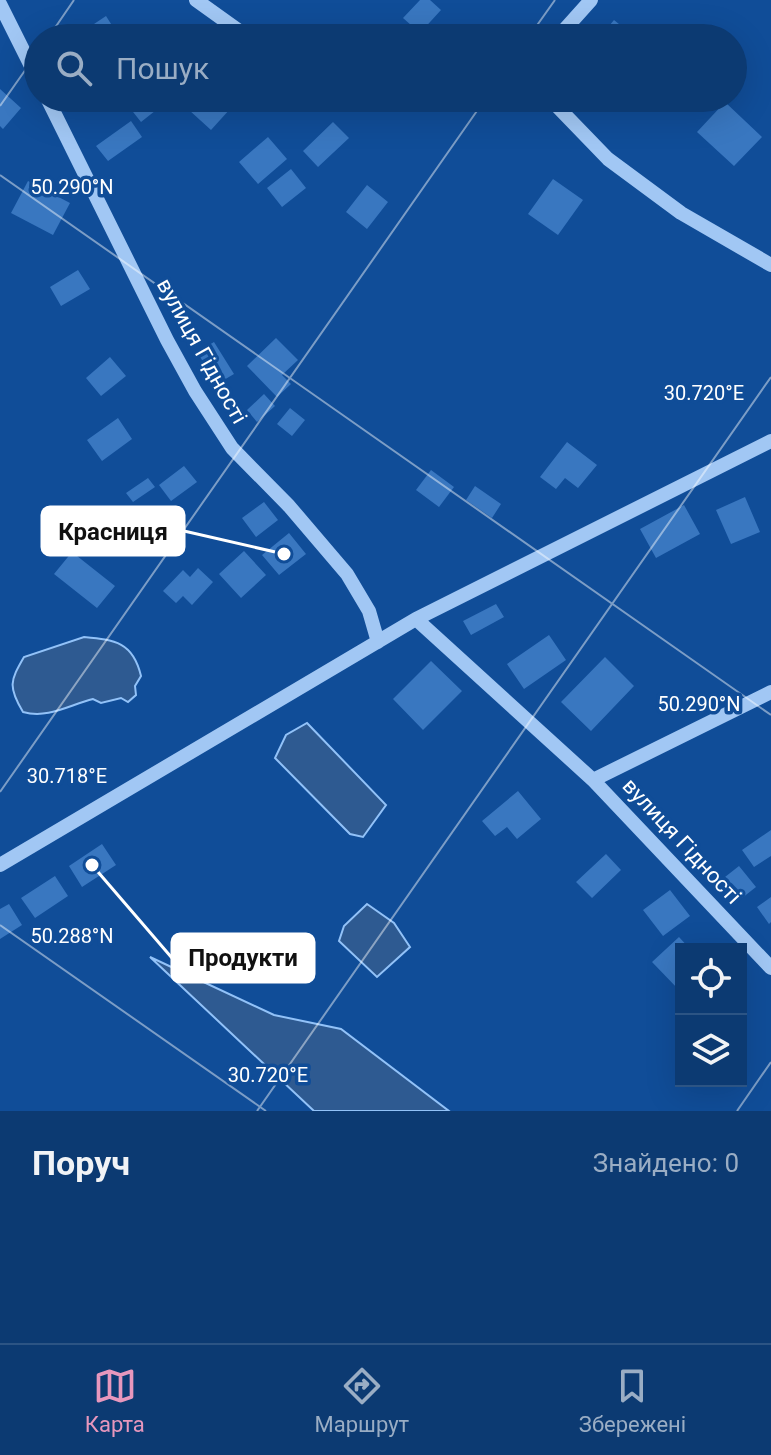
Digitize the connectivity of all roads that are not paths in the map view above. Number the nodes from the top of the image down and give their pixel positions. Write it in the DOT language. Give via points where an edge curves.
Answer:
graph roads {
  1 [pos="196,0"];
  2 [pos="591,0"];
  3 [pos="0,4"];
  4 [pos="229,24"];
  5 [pos="570,24"];
  6 [pos="24,52"];
  7 [pos="54,112"];
  8 [pos="563,112"];
  9 [pos="771,265"];
  10 [pos="771,441"];
  11 [pos="416,619"];
  12 [pos="378,642"];
  13 [pos="771,692"];
  14 [pos="593,780"];
  15 [pos="0,865"];
  16 [pos="771,968"];
  1 -- 4 [label="street"];
  2 -- 5 [label="street"];
  3 -- 6 [label="street"];
  7 -- 12 [label="street, вулиця Гідності" via="195,391 232,448 347,574 369,611"];
  8 -- 9 [label="street" via="608,159 681,213"];
  10 -- 11 [label="street"];
  11 -- 12 [label="street"];
  11 -- 14 [label="street, вулиця Гідності"];
  12 -- 15 [label="street"];
  13 -- 14 [label="street, вулиця Гідності"];
  14 -- 16 [label="street, вулиця Гідності"];
}
